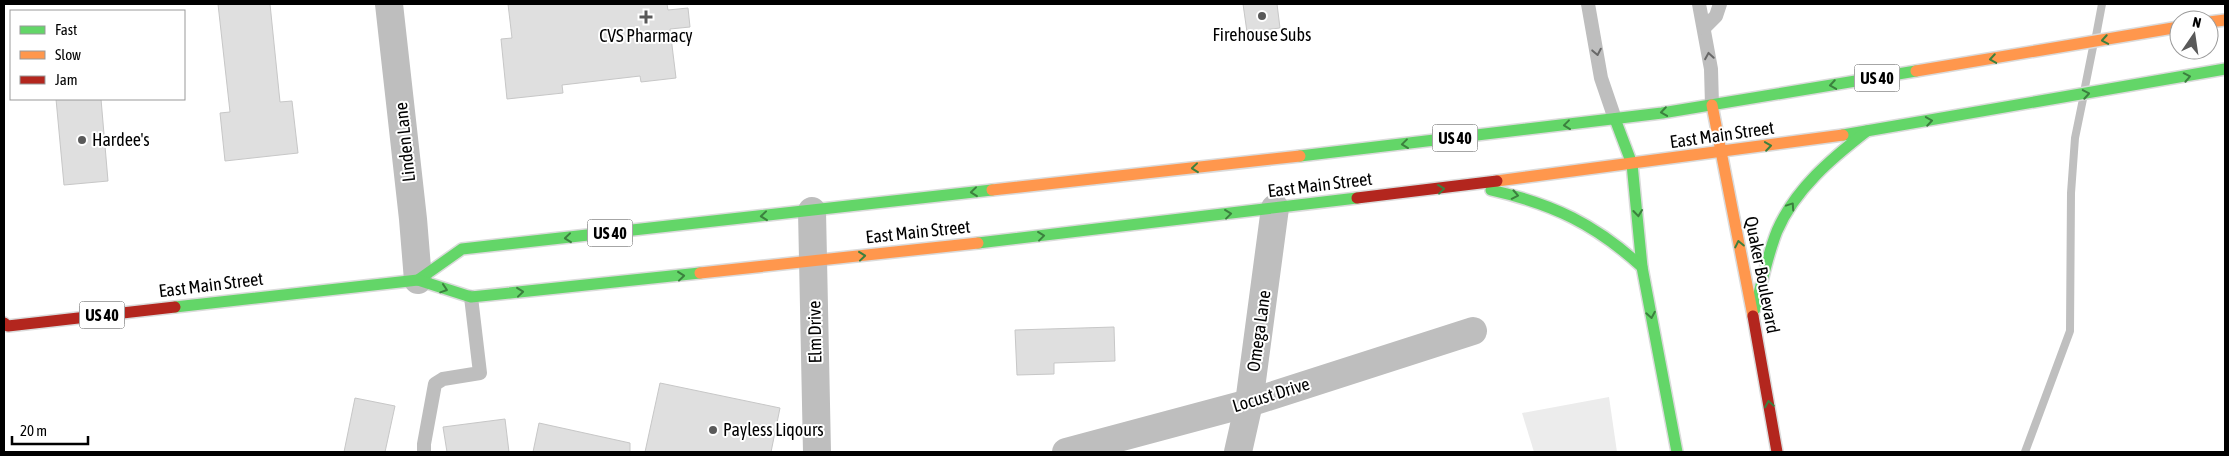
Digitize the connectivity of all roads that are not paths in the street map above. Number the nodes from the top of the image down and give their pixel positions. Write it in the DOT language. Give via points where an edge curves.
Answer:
graph roads {
  1 [pos="389,4"];
  2 [pos="1588,4"];
  3 [pos="1699,4"];
  4 [pos="1720,4"];
  5 [pos="1704,28"];
  6 [pos="2169,29"];
  7 [pos="2225,69"];
  8 [pos="1712,105"];
  9 [pos="1615,118"];
  10 [pos="1867,131"];
  11 [pos="1720,153"];
  12 [pos="1632,164"];
  13 [pos="1468,186"];
  14 [pos="1275,208"];
  15 [pos="812,211"];
  16 [pos="814,261"];
  17 [pos="1642,267"];
  18 [pos="418,280"];
  19 [pos="471,297"];
  20 [pos="1753,318"];
  21 [pos="5,327"];
  22 [pos="1474,331"];
  23 [pos="1249,403"];
  24 [pos="424,452"];
  25 [pos="817,452"];
  26 [pos="1066,452"];
  27 [pos="1238,452"];
  28 [pos="1676,452"];
  29 [pos="1777,452"];
  1 -- 18 [label="street, Linden Lane"];
  2 -- 9 [label="lane, one-way" via="1601,78"];
  3 -- 5 [label="lane"];
  4 -- 5 [label="lane" via="1716,16"];
  8 -- 5 [label="lane, one-way"];
  6 -- 8 [label="main road, East Main Street / US 40, one-way"];
  10 -- 7 [label="main road, East Main Street / US 40, one-way"];
  8 -- 9 [label="main road, East Main Street / US 40, one-way"];
  8 -- 11 [label="main road, Quaker Boulevard"];
  9 -- 12 [label="main road"];
  9 -- 15 [label="main road, East Main Street / US 40, one-way" via="1395,146"];
  11 -- 10 [label="main road, East Main Street / US 40, one-way"];
  20 -- 10 [label="main road, one-way" via="1782,220 1810,183"];
  11 -- 12 [label="main road, East Main Street / US 40"];
  20 -- 11 [label="main road, Quaker Boulevard, one-way"];
  12 -- 13 [label="main road, East Main Street / US 40"];
  12 -- 17 [label="main road, one-way"];
  14 -- 13 [label="main road, East Main Street / US 40, one-way"];
  13 -- 17 [label="main road, one-way" via="1526,197 1563,210 1600,232"];
  16 -- 14 [label="main road, East Main Street / US 40, one-way"];
  14 -- 23 [label="street, Omega Lane"];
  15 -- 16 [label="street, Elm Drive"];
  15 -- 18 [label="main road, East Main Street / US 40, one-way" via="462,249"];
  19 -- 16 [label="main road, East Main Street / US 40, one-way"];
  16 -- 25 [label="street, Elm Drive"];
  17 -- 28 [label="main road, one-way"];
  18 -- 19 [label="main road, East Main Street / US 40, one-way"];
  18 -- 21 [label="main road, East Main Street / US 40"];
  19 -- 24 [label="lane" via="480,373 443,379 435,384"];
  29 -- 20 [label="main road, Quaker Boulevard, one-way"];
  22 -- 23 [label="street, Locust Drive"];
  23 -- 26 [label="street, Locust Drive"];
  23 -- 27 [label="street, Omega Lane"];
}
